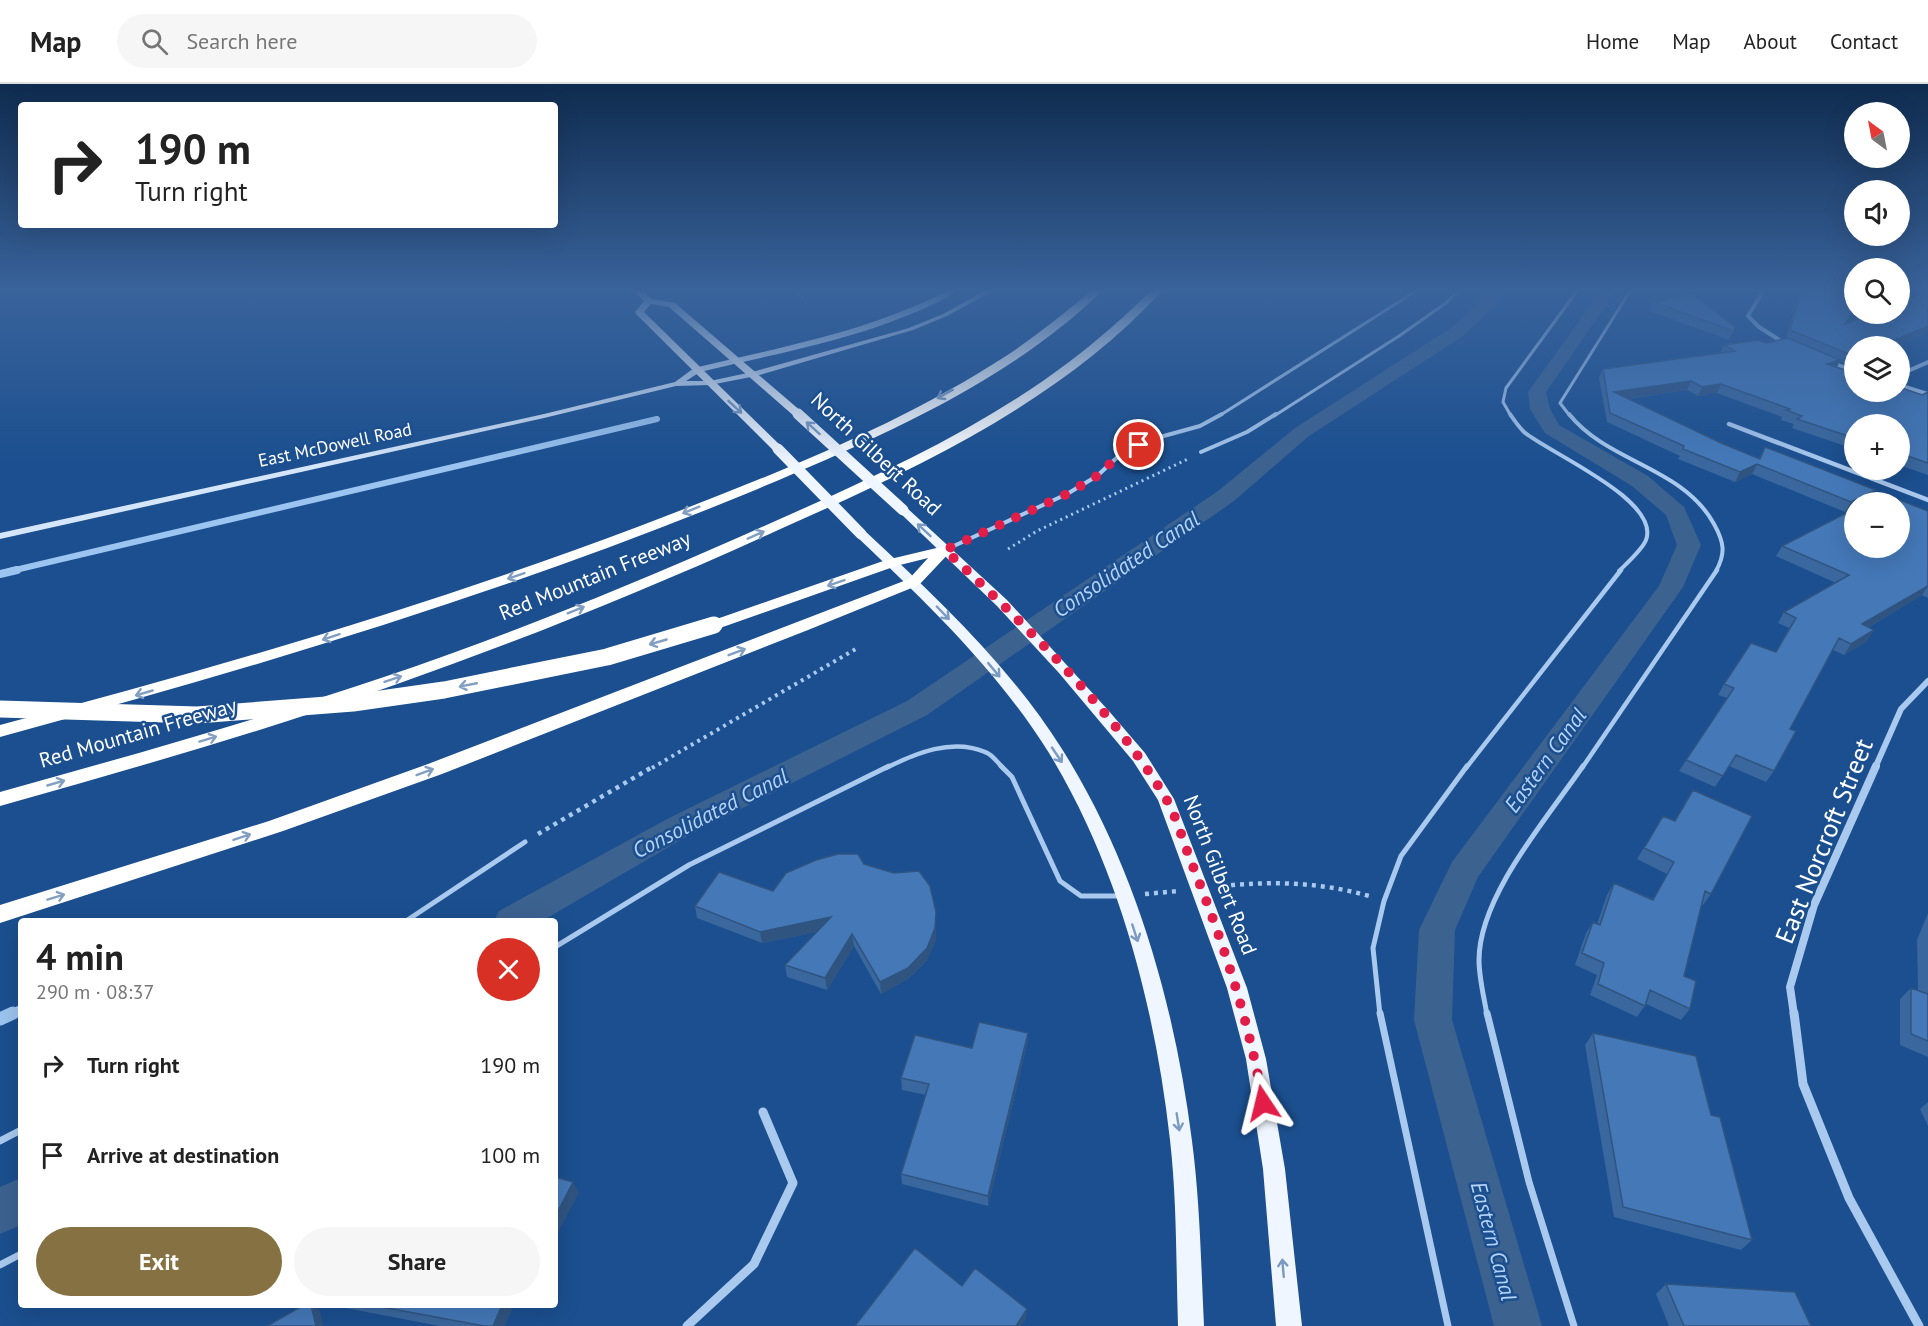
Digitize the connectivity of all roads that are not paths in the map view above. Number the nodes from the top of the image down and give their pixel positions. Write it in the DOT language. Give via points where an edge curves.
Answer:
graph roads {
  1 [pos="677,349"];
  2 [pos="724,349"];
  3 [pos="780,349"];
  4 [pos="841,349"];
  5 [pos="1021,349"];
  6 [pos="1095,349"];
  7 [pos="1325,349"];
  8 [pos="1379,349"];
  9 [pos="1535,349"];
  10 [pos="1594,349"];
  11 [pos="737,360"];
  12 [pos="1824,361"];
  13 [pos="1928,362"];
  14 [pos="1844,368"];
  15 [pos="698,370"];
  16 [pos="1910,370"];
  17 [pos="753,374"];
  18 [pos="710,383"];
  19 [pos="676,384"];
  20 [pos="1910,388"];
  21 [pos="1928,394"];
  22 [pos="1729,424"];
  23 [pos="1202,452"];
  24 [pos="1928,500"];
  25 [pos="0,536"];
  26 [pos="945,550"];
  27 [pos="891,563"];
  28 [pos="914,582"];
  29 [pos="1928,681"];
  30 [pos="0,709"];
  31 [pos="0,730"];
  32 [pos="0,799"];
  33 [pos="525,842"];
  34 [pos="1123,896"];
  35 [pos="0,914"];
  36 [pos="411,918"];
  37 [pos="558,945"];
  38 [pos="763,1112"];
  39 [pos="18,1132"];
  40 [pos="0,1141"];
  41 [pos="18,1256"];
  42 [pos="0,1265"];
  43 [pos="687,1326"];
  44 [pos="1191,1326"];
  45 [pos="1289,1326"];
  46 [pos="1448,1326"];
  47 [pos="1574,1326"];
  48 [pos="1920,1326"];
  1 -- 15 [label="main road"];
  2 -- 11 [label="main road, North Gilbert Road"];
  3 -- 11 [label="main road, East McDowell Road"];
  4 -- 17 [label="main road, East McDowell Road"];
  5 -- 31 [label="highway, Red Mountain Freeway, one-way" via="898,420 611,543 234,668"];
  32 -- 6 [label="highway, Red Mountain Freeway, one-way" via="152,756 392,679 507,638 728,548 867,486 1008,410"];
  7 -- 26 [label="lane" via="1214,419 1123,452 1097,476 1067,494"];
  8 -- 23 [label="lane" via="1247,432"];
  9 -- 46 [label="lane" via="1506,388 1503,402 1510,415 1524,432 1638,508 1647,525 1646,540 1432,811 1401,856 1384,901 1373,948 1381,1020"];
  10 -- 47 [label="lane" via="1560,403 1577,426 1675,483 1699,503 1716,523 1724,547 1708,585 1506,876 1488,913 1479,959 1488,1024 1529,1182"];
  11 -- 15 [label="main road, East McDowell Road"];
  11 -- 17 [label="main road, North Gilbert Road"];
  12 -- 14 [label="street"];
  13 -- 16 [label="street"];
  15 -- 18 [label="main road"];
  15 -- 19 [label="main road, East McDowell Road"];
  17 -- 18 [label="main road, East McDowell Road"];
  26 -- 17 [label="main road, North Gilbert Road, one-way, bridge"];
  18 -- 19 [label="main road, East McDowell Road"];
  18 -- 27 [label="main road, one-way, bridge"];
  19 -- 25 [label="main road, East McDowell Road"];
  20 -- 21 [label="street"];
  22 -- 24 [label="street"];
  26 -- 27 [label="highway"];
  26 -- 28 [label="highway"];
  45 -- 26 [label="main road, North Gilbert Road, one-way" via="1274,1169 1256,1059 1237,988 1166,799 1125,739 1064,670 1002,603"];
  27 -- 28 [label="main road"];
  27 -- 30 [label="highway, one-way, bridge" via="714,625 607,657 444,690 352,703 197,714"];
  28 -- 34 [label="main road, one-way" via="1024,706 1068,770"];
  35 -- 28 [label="highway, one-way" via="254,833 435,769"];
  29 -- 48 [label="street, East Norcroft Street" via="1901,709 1814,904 1790,987 1803,1084 1850,1198"];
  33 -- 36 [label="lane"];
  34 -- 37 [label="lane" via="1081,896 1060,881 1011,777 987,752 950,745 903,759 689,865"];
  34 -- 44 [label="main road, one-way" via="1155,995 1171,1074 1181,1142"];
  38 -- 43 [label="street" via="793,1183 754,1264"];
  39 -- 40 [label="lane"];
  41 -- 42 [label="lane"];
}
